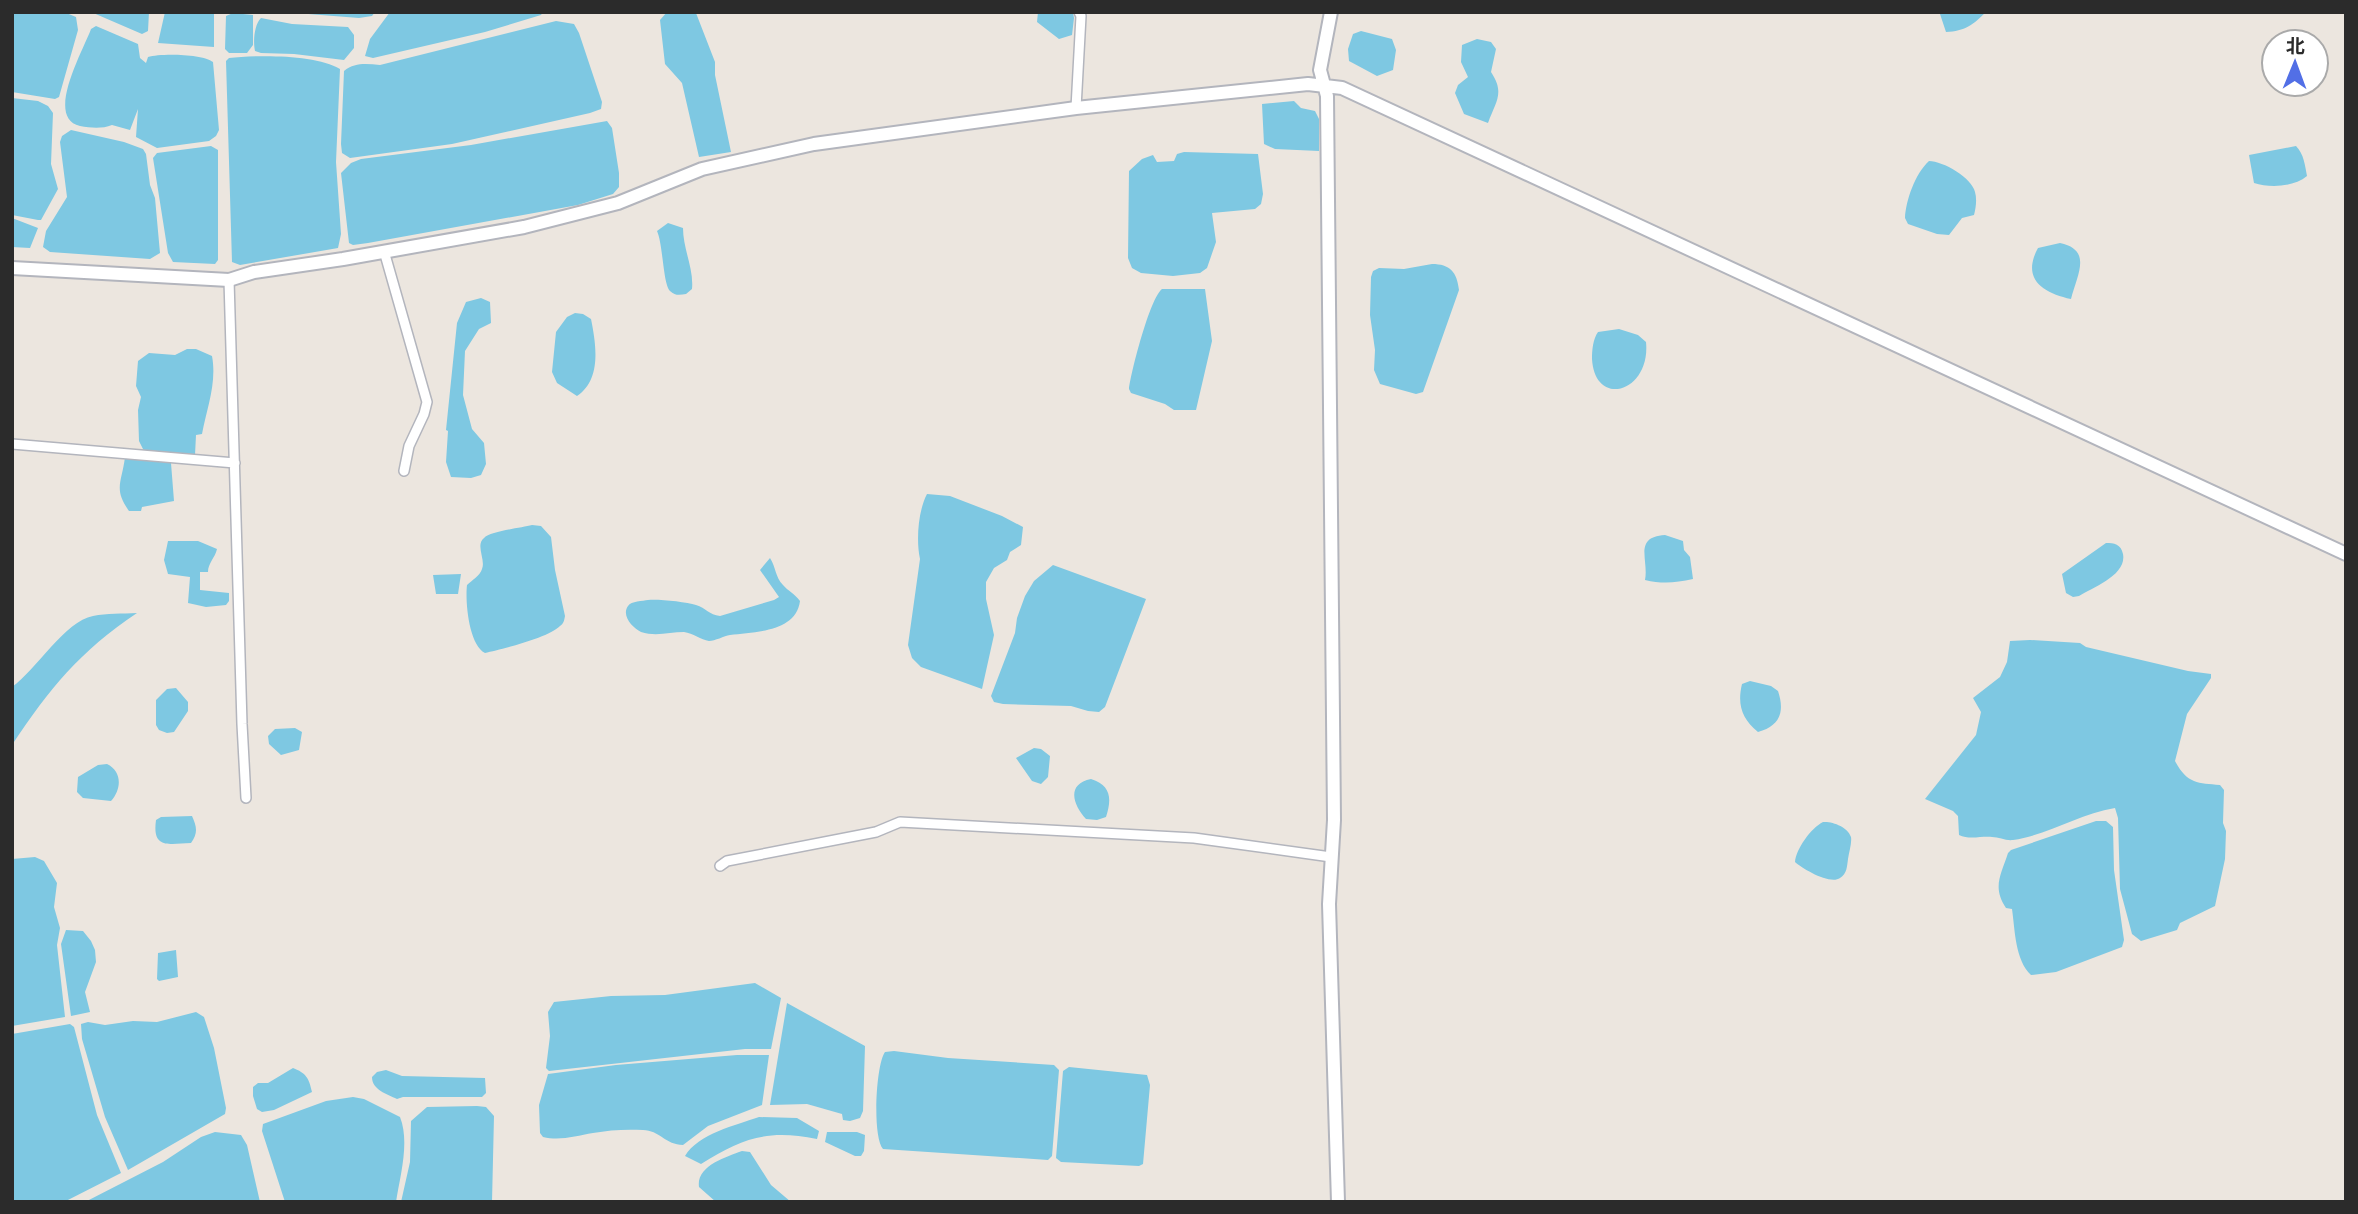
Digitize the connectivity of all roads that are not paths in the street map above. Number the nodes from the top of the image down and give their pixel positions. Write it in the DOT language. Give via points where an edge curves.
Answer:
graph roads {
  1 [pos="1079,12"];
  2 [pos="1331,12"];
  3 [pos="1324,86"];
  4 [pos="1076,108"];
  5 [pos="384,251"];
  6 [pos="12,268"];
  7 [pos="229,280"];
  8 [pos="12,444"];
  9 [pos="235,463"];
  10 [pos="404,471"];
  11 [pos="2346,554"];
  12 [pos="246,798"];
  13 [pos="1331,857"];
  14 [pos="720,866"];
  15 [pos="1338,1202"];
  1 -- 4 [label="street"];
  2 -- 3 [label="street" via="1320,70"];
  3 -- 4 [label="street"];
  3 -- 11 [label="street" via="1342,88"];
  3 -- 13 [label="street"];
  4 -- 5 [label="street" via="814,144 702,169 618,203 556,219"];
  5 -- 7 [label="street"];
  5 -- 10 [label="street" via="427,402"];
  6 -- 7 [label="street"];
  7 -- 9 [label="street"];
  8 -- 9 [label="street"];
  9 -- 12 [label="street"];
  13 -- 14 [label="street" via="1194,838 900,822 876,832"];
  13 -- 15 [label="street"];
}
